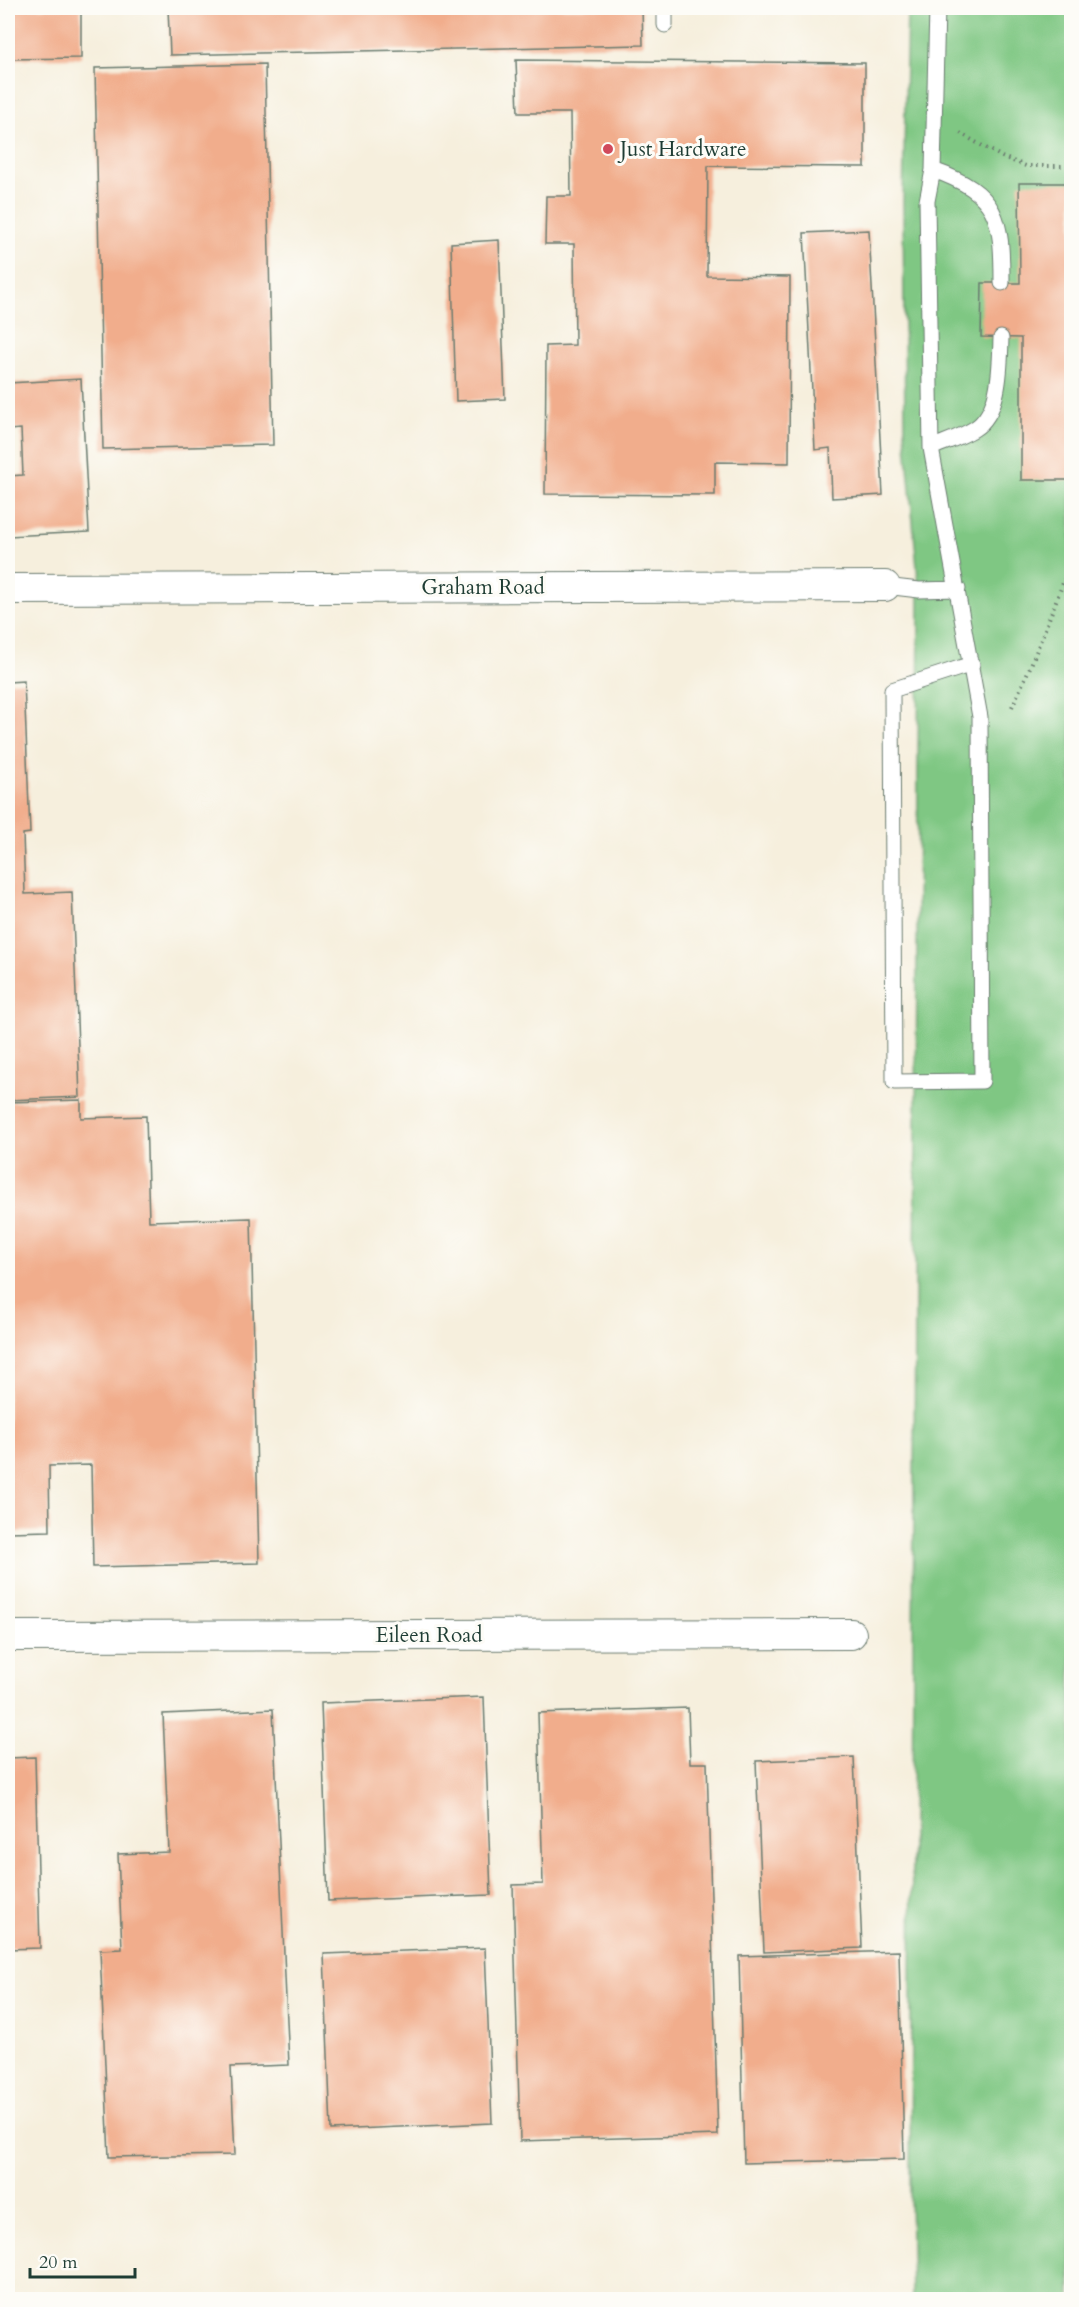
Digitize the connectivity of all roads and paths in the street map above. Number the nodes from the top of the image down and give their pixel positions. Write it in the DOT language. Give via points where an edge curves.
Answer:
graph roads {
  1 [pos="665,8"];
  2 [pos="937,8"];
  3 [pos="665,25"];
  4 [pos="952,127"];
  5 [pos="1071,166"];
  6 [pos="933,170"];
  7 [pos="1002,283"];
  8 [pos="1001,338"];
  9 [pos="931,448"];
  10 [pos="1071,560"];
  11 [pos="885,586"];
  12 [pos="8,589"];
  13 [pos="958,589"];
  14 [pos="972,664"];
  15 [pos="1012,707"];
  16 [pos="851,1634"];
  17 [pos="8,1636"];
  1 -- 3 [label="lane"];
  2 -- 6 [label="lane"];
  4 -- 5 [label="path" via="1026,166"];
  6 -- 7 [label="lane" via="960,179 994,210 1002,244"];
  6 -- 9 [label="lane" via="927,201"];
  8 -- 9 [label="lane" via="990,410 976,428"];
  9 -- 13 [label="lane"];
  10 -- 15 [label="path"];
  11 -- 12 [label="street, Graham Road"];
  11 -- 13 [label="lane, Graham Road"];
  13 -- 14 [label="lane"];
  14 -- 14 [label="lane" via="980,717 982,1081 894,1082 892,690"];
  16 -- 17 [label="street, Eileen Road"];
}
